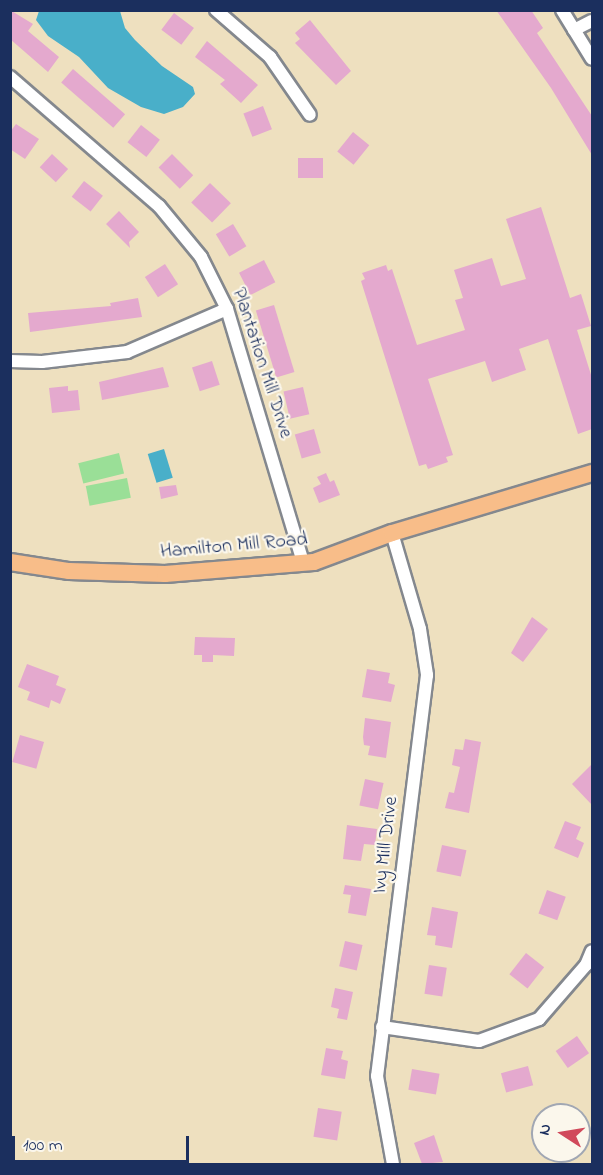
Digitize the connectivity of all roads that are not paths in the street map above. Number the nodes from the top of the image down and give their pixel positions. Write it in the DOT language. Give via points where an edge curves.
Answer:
graph roads {
  1 [pos="216,10"];
  2 [pos="562,10"];
  3 [pos="592,21"];
  4 [pos="574,30"];
  5 [pos="592,59"];
  6 [pos="10,77"];
  7 [pos="310,115"];
  8 [pos="227,309"];
  9 [pos="10,361"];
  10 [pos="592,473"];
  11 [pos="392,532"];
  12 [pos="10,562"];
  13 [pos="303,563"];
  14 [pos="592,951"];
  15 [pos="382,1027"];
  16 [pos="393,1164"];
  1 -- 7 [label="street" via="270,57"];
  2 -- 4 [label="street"];
  3 -- 4 [label="street"];
  4 -- 5 [label="street"];
  6 -- 8 [label="street, Plantation Mill Drive" via="159,206 201,257"];
  8 -- 9 [label="street" via="127,351 42,362"];
  8 -- 13 [label="street, Plantation Mill Drive"];
  10 -- 11 [label="main road, Hamilton Mill Road"];
  11 -- 13 [label="main road, Hamilton Mill Road"];
  11 -- 15 [label="street, Ivy Mill Drive" via="420,629 427,675"];
  12 -- 13 [label="main road, Hamilton Mill Road" via="69,571 165,574"];
  14 -- 15 [label="street" via="586,965 538,1019 479,1041"];
  15 -- 16 [label="street, Ivy Mill Drive" via="377,1076"];
}
